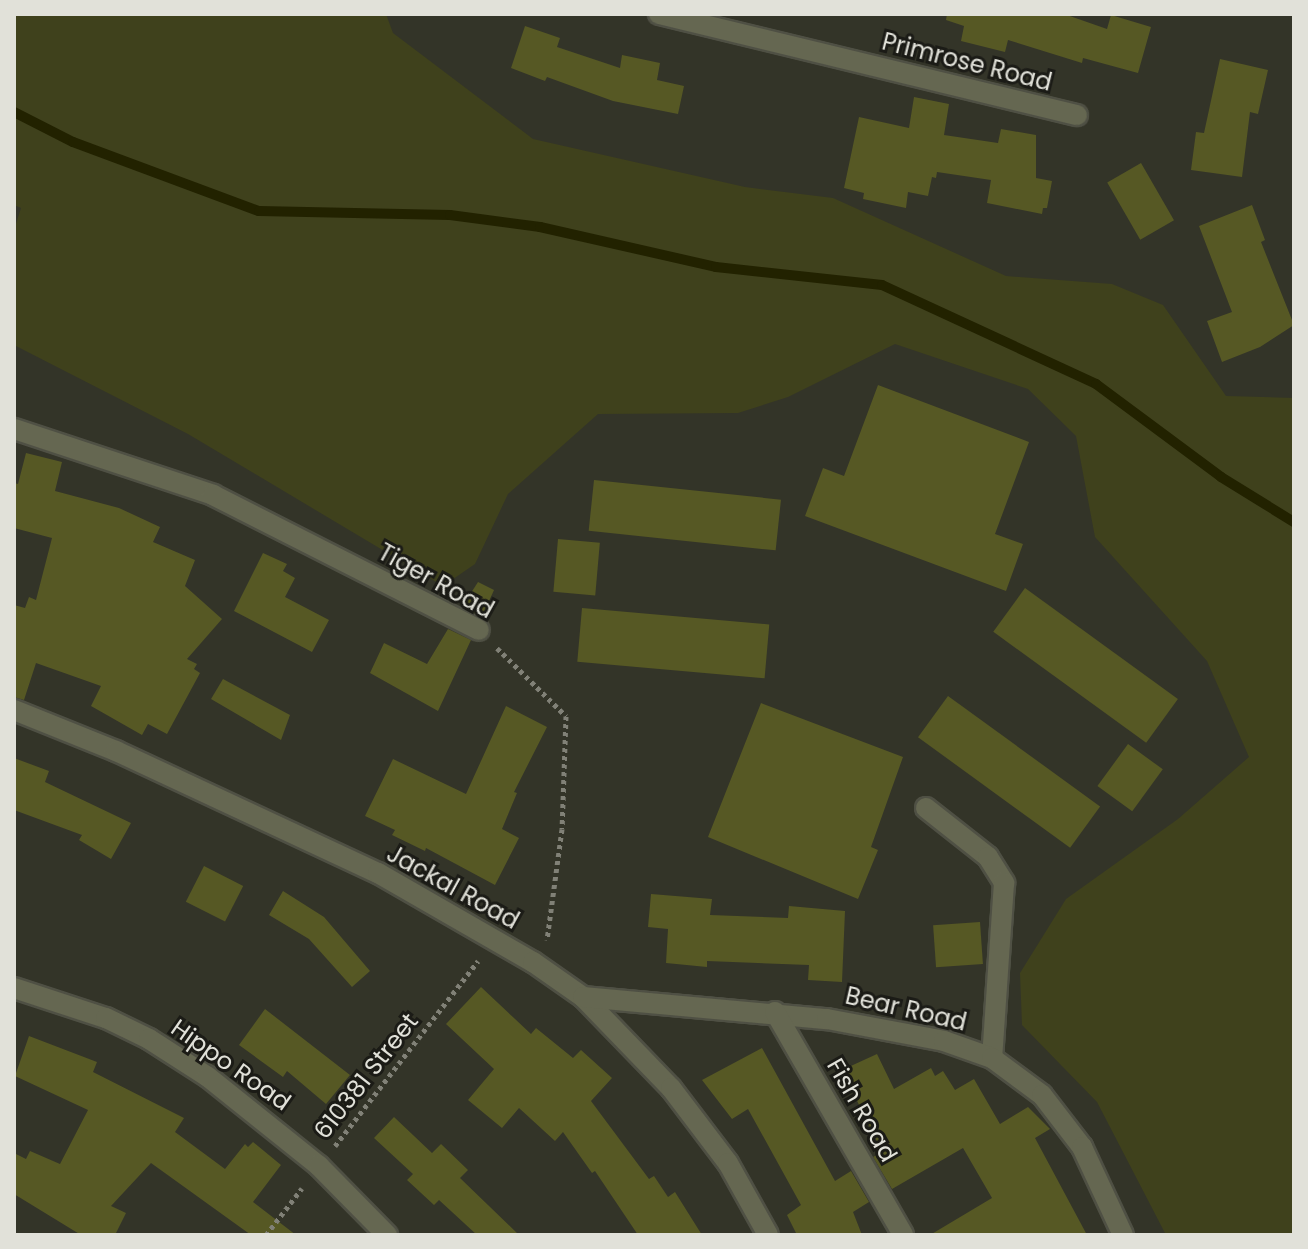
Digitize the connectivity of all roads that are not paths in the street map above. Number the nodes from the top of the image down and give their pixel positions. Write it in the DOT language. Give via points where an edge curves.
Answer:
graph roads {
  1 [pos="659,14"];
  2 [pos="1077,115"];
  3 [pos="14,429"];
  4 [pos="479,630"];
  5 [pos="14,710"];
  6 [pos="926,808"];
  7 [pos="14,988"];
  8 [pos="583,997"];
  9 [pos="775,1012"];
  10 [pos="992,1058"];
  11 [pos="387,1235"];
  12 [pos="768,1235"];
  13 [pos="903,1235"];
  14 [pos="1123,1235"];
  1 -- 2 [label="street, Primrose Road"];
  3 -- 4 [label="street, Tiger Road" via="213,495"];
  5 -- 8 [label="street, Jackal Road" via="116,751 378,873 495,939"];
  6 -- 10 [label="street" via="988,857 1004,883"];
  7 -- 11 [label="street, Hippo Road" via="106,1018 220,1086 319,1166"];
  8 -- 9 [label="street, Bear Road"];
  8 -- 12 [label="street, Jackal Road" via="699,1121"];
  9 -- 10 [label="street, Bear Road" via="895,1029"];
  9 -- 13 [label="street, Fish Road"];
  10 -- 14 [label="street, Bear Road" via="1042,1095 1082,1147"];
}
